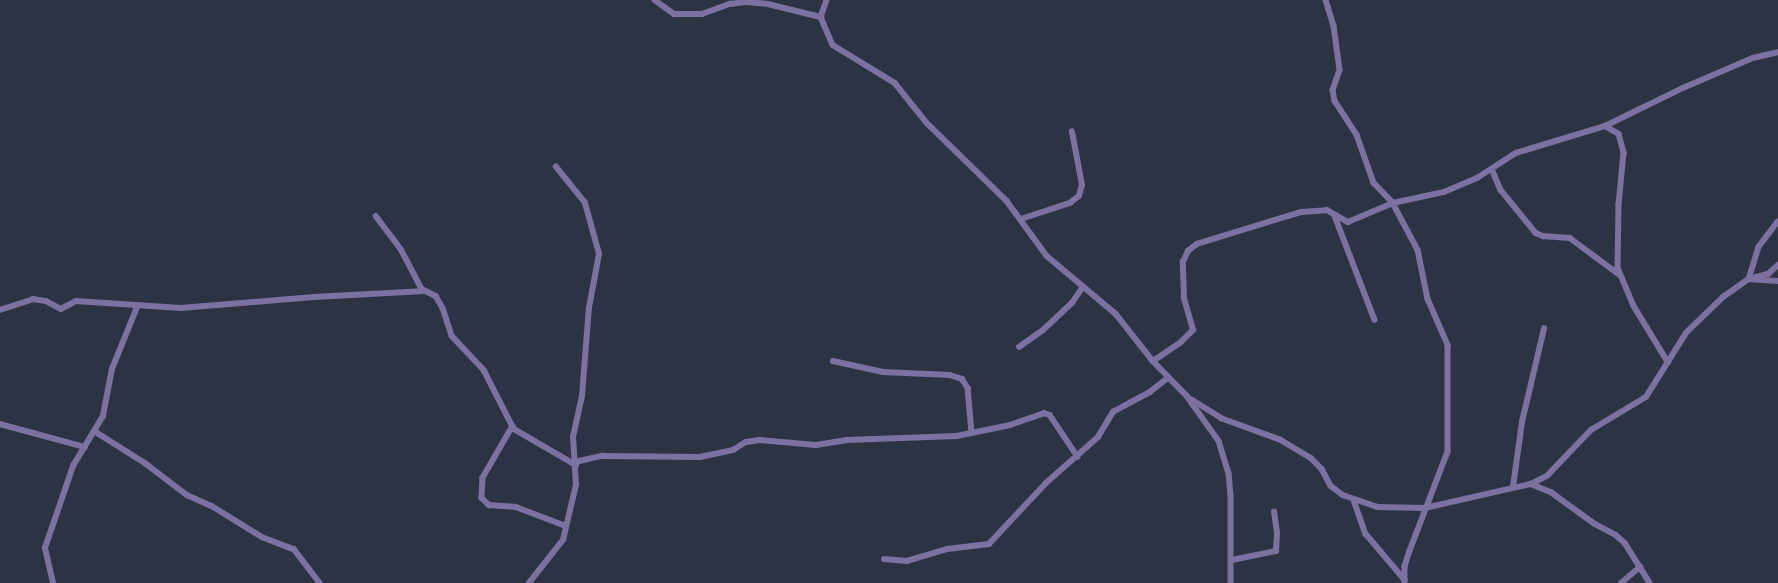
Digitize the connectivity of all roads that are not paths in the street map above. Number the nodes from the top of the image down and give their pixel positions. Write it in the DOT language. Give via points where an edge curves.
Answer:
graph roads {
  1 [pos="655,0"];
  2 [pos="827,0"];
  3 [pos="1326,0"];
  4 [pos="821,17"];
  5 [pos="1778,52"];
  6 [pos="1605,126"];
  7 [pos="1072,132"];
  8 [pos="556,167"];
  9 [pos="1492,168"];
  10 [pos="1393,203"];
  11 [pos="376,216"];
  12 [pos="1334,216"];
  13 [pos="1021,219"];
  14 [pos="1778,222"];
  15 [pos="1778,265"];
  16 [pos="1620,275"];
  17 [pos="1749,279"];
  18 [pos="1778,281"];
  19 [pos="1082,288"];
  20 [pos="425,291"];
  21 [pos="137,307"];
  22 [pos="0,310"];
  23 [pos="1375,320"];
  24 [pos="1544,329"];
  25 [pos="1019,347"];
  26 [pos="1153,360"];
  27 [pos="833,361"];
  28 [pos="1668,362"];
  29 [pos="1168,378"];
  30 [pos="1187,396"];
  31 [pos="0,424"];
  32 [pos="513,426"];
  33 [pos="96,432"];
  34 [pos="972,433"];
  35 [pos="85,447"];
  36 [pos="1078,456"];
  37 [pos="576,463"];
  38 [pos="1531,484"];
  39 [pos="1513,487"];
  40 [pos="1354,500"];
  41 [pos="1425,508"];
  42 [pos="1274,512"];
  43 [pos="566,526"];
  44 [pos="884,559"];
  45 [pos="1232,560"];
  46 [pos="1640,567"];
  47 [pos="1405,581"];
  48 [pos="53,583"];
  49 [pos="320,583"];
  50 [pos="529,583"];
  51 [pos="1231,583"];
  52 [pos="1621,583"];
  53 [pos="1650,583"];
  1 -- 4 [label="street" via="674,14 702,14 730,4 746,2 768,4"];
  2 -- 4 [label="street"];
  3 -- 10 [label="street" via="1334,26 1340,70 1333,90 1335,101 1357,135 1374,183"];
  4 -- 13 [label="street" via="833,45 895,83 927,123 998,192"];
  5 -- 6 [label="street" via="1753,58"];
  6 -- 9 [label="street" via="1516,153"];
  6 -- 16 [label="street" via="1619,134 1624,153 1619,205"];
  7 -- 13 [label="street" via="1082,185 1079,196 1070,203"];
  8 -- 37 [label="street" via="585,203 599,254 589,308 582,396 573,437"];
  9 -- 10 [label="street" via="1477,178 1444,192"];
  9 -- 16 [label="street" via="1501,190 1536,233 1570,238"];
  10 -- 12 [label="street" via="1348,222"];
  10 -- 41 [label="street" via="1418,250 1428,299 1448,345 1449,446"];
  11 -- 20 [label="street" via="401,249"];
  12 -- 23 [label="street"];
  12 -- 26 [label="street" via="1324,210 1301,212 1191,247 1183,262 1184,298 1193,330 1181,342"];
  13 -- 19 [label="street" via="1047,256"];
  14 -- 17 [label="street" via="1759,247"];
  15 -- 17 [label="street" via="1765,275"];
  16 -- 28 [label="street" via="1634,306"];
  17 -- 18 [label="street"];
  17 -- 28 [label="street" via="1706,312 1686,333"];
  19 -- 25 [label="street" via="1072,303 1049,325"];
  19 -- 26 [label="street" via="1116,314"];
  20 -- 21 [label="street" via="314,297 193,308"];
  20 -- 32 [label="street" via="436,296 443,308 452,336 484,370"];
  21 -- 22 [label="street" via="76,301 61,309 46,300 33,299"];
  21 -- 33 [label="street" via="112,369 103,416"];
  24 -- 39 [label="street" via="1521,428"];
  26 -- 29 [label="street"];
  27 -- 34 [label="street" via="883,372 950,375 962,379 968,388"];
  28 -- 38 [label="street" via="1646,397 1591,430 1547,476"];
  29 -- 30 [label="street"];
  29 -- 36 [label="street" via="1150,392 1112,412 1100,435"];
  30 -- 40 [label="street" via="1221,418 1267,433 1306,454 1322,469 1331,486"];
  30 -- 45 [label="street" via="1219,441 1224,455 1231,494"];
  31 -- 35 [label="street"];
  32 -- 37 [label="street" via="523,436"];
  32 -- 43 [label="street" via="482,478 482,498 489,504 516,507"];
  33 -- 35 [label="street"];
  33 -- 49 [label="street" via="145,463 187,495 212,506 262,537 294,549"];
  34 -- 36 [label="street" via="1010,425 1045,413 1050,415"];
  34 -- 37 [label="street" via="846,440 816,445 750,441 732,450 700,457 638,459 602,456"];
  35 -- 48 [label="street" via="73,466 45,548"];
  36 -- 44 [label="street" via="1046,483 989,544 947,549 907,561"];
  37 -- 43 [label="street" via="577,481"];
  38 -- 39 [label="street"];
  38 -- 46 [label="street" via="1551,492 1595,524 1616,535 1625,543"];
  39 -- 41 [label="street"];
  40 -- 41 [label="street" via="1383,508"];
  40 -- 47 [label="street" via="1366,534"];
  41 -- 47 [label="street" via="1405,566"];
  42 -- 45 [label="street" via="1277,533 1275,552"];
  43 -- 50 [label="street" via="560,544"];
  45 -- 51 [label="street"];
  46 -- 52 [label="street"];
  46 -- 53 [label="street"];
}
